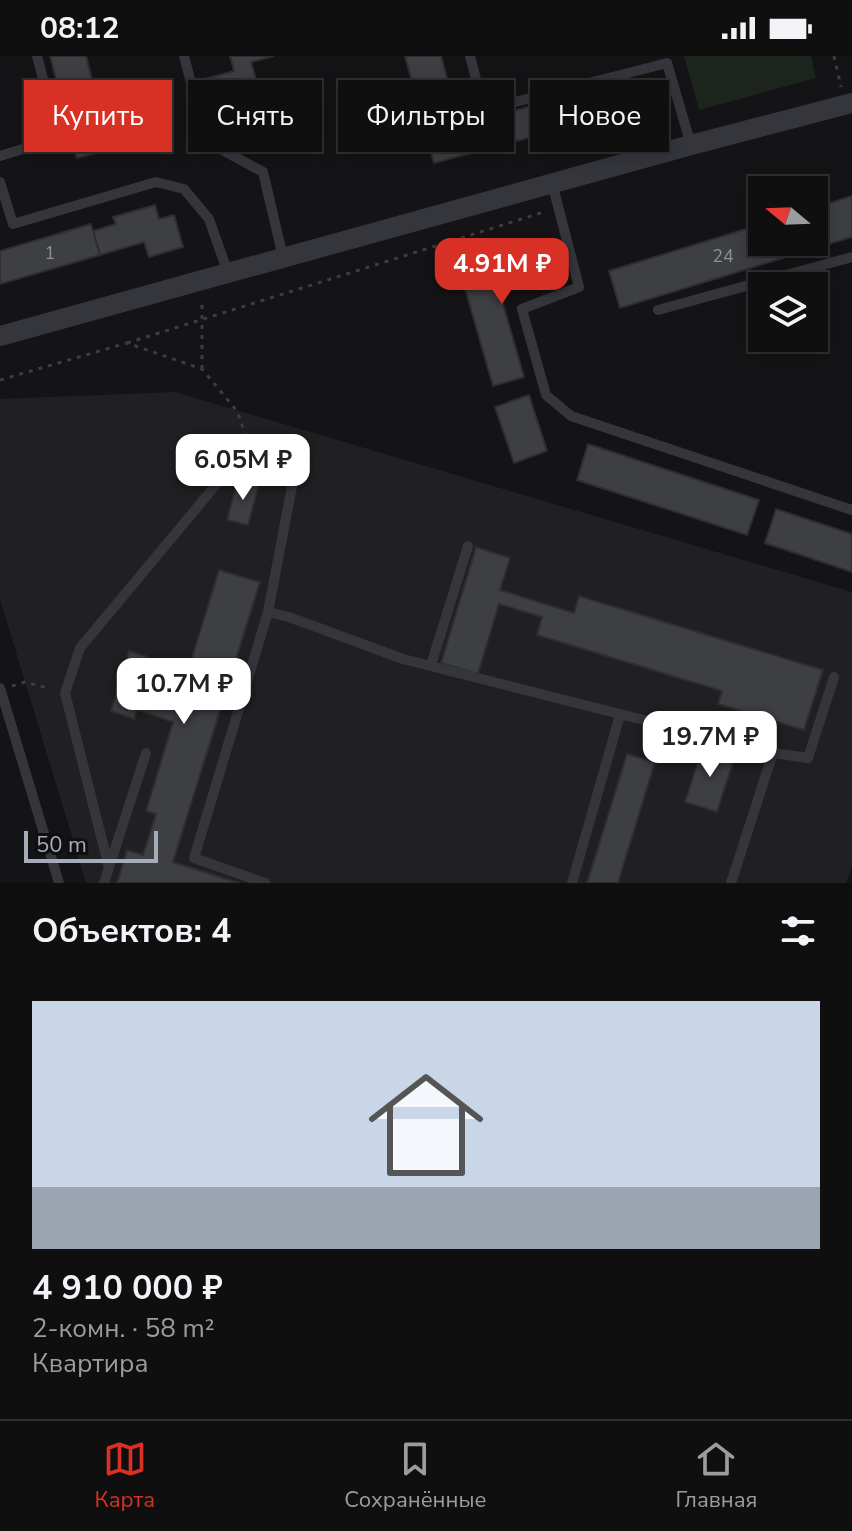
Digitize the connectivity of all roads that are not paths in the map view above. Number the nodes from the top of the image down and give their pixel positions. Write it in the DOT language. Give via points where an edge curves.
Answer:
graph roads {
  1 [pos="37,56"];
  2 [pos="184,56"];
  3 [pos="470,56"];
  4 [pos="852,103"];
  5 [pos="691,145"];
  6 [pos="0,156"];
  7 [pos="0,182"];
  8 [pos="552,183"];
  9 [pos="283,257"];
  10 [pos="852,257"];
  11 [pos="228,273"];
  12 [pos="658,310"];
  13 [pos="0,336"];
  14 [pos="852,510"];
  15 [pos="468,546"];
  16 [pos="268,612"];
  17 [pos="431,665"];
  18 [pos="834,677"];
  19 [pos="0,689"];
  20 [pos="620,715"];
  21 [pos="146,753"];
  22 [pos="773,753"];
  23 [pos="109,868"];
  24 [pos="59,883"];
  25 [pos="104,883"];
  26 [pos="265,883"];
  27 [pos="572,883"];
  28 [pos="731,883"];
  1 -- 6 [label="lane" via="59,138"];
  2 -- 9 [label="lane" via="206,141 263,172"];
  3 -- 5 [label="lane" via="484,110 667,63"];
  4 -- 5 [label="street"];
  5 -- 8 [label="street"];
  7 -- 11 [label="lane" via="13,224 156,182 184,189 209,219"];
  8 -- 9 [label="street"];
  8 -- 14 [label="lane" via="579,287 522,309 546,395 571,416"];
  9 -- 11 [label="street"];
  10 -- 12 [label="lane"];
  11 -- 13 [label="street"];
  15 -- 17 [label="lane"];
  16 -- 17 [label="lane"];
  16 -- 23 [label="lane" via="294,476 235,462 80,648 65,693"];
  16 -- 26 [label="lane" via="194,858"];
  17 -- 20 [label="lane"];
  18 -- 22 [label="lane" via="808,758"];
  19 -- 24 [label="lane"];
  20 -- 22 [label="lane"];
  20 -- 27 [label="lane"];
  21 -- 23 [label="lane"];
  22 -- 28 [label="lane"];
  23 -- 25 [label="lane"];
}
